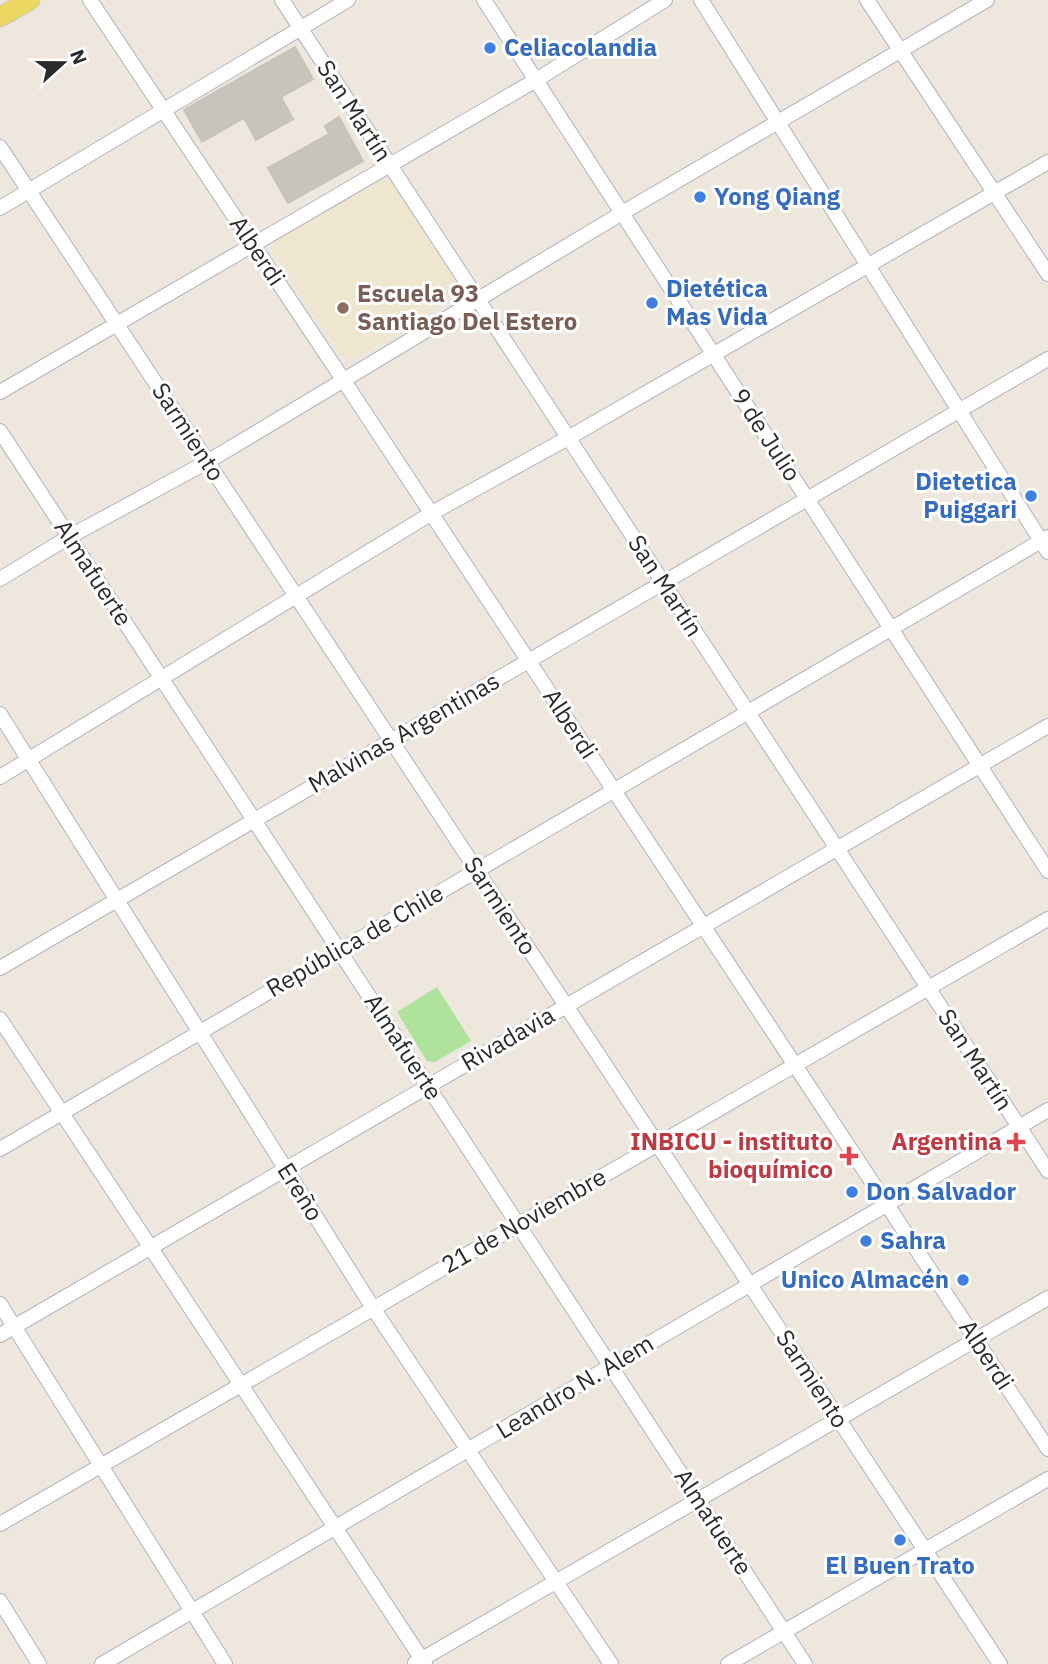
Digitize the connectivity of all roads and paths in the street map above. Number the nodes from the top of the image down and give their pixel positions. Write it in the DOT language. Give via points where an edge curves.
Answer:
graph roads {
  1 [pos="30,0"];
  2 [pos="90,0"];
  3 [pos="282,0"];
  4 [pos="348,0"];
  5 [pos="484,0"];
  6 [pos="665,0"];
  7 [pos="701,0"];
  8 [pos="867,0"];
  9 [pos="987,0"];
  10 [pos="0,18"];
  11 [pos="301,28"];
  12 [pos="900,50"];
  13 [pos="536,80"];
  14 [pos="164,111"];
  15 [pos="778,122"];
  16 [pos="0,148"];
  17 [pos="1048,162"];
  18 [pos="390,166"];
  19 [pos="29,191"];
  20 [pos="994,193"];
  21 [pos="0,208"];
  22 [pos="622,213"];
  23 [pos="254,246"];
  24 [pos="868,265"];
  25 [pos="1048,274"];
  26 [pos="478,300"];
  27 [pos="118,326"];
  28 [pos="713,354"];
  29 [pos="1048,359"];
  30 [pos="344,381"];
  31 [pos="0,392"];
  32 [pos="959,411"];
  33 [pos="0,431"];
  34 [pos="569,438"];
  35 [pos="207,462"];
  36 [pos="808,500"];
  37 [pos="432,513"];
  38 [pos="69,537"];
  39 [pos="1046,543"];
  40 [pos="0,579"];
  41 [pos="663,583"];
  42 [pos="296,596"];
  43 [pos="891,628"];
  44 [pos="529,661"];
  45 [pos="162,678"];
  46 [pos="747,711"];
  47 [pos="0,714"];
  48 [pos="1048,726"];
  49 [pos="391,741"];
  50 [pos="29,760"];
  51 [pos="980,765"];
  52 [pos="0,777"];
  53 [pos="614,790"];
  54 [pos="254,820"];
  55 [pos="836,848"];
  56 [pos="476,870"];
  57 [pos="1048,871"];
  58 [pos="117,900"];
  59 [pos="1048,919"];
  60 [pos="703,926"];
  61 [pos="339,950"];
  62 [pos="0,968"];
  63 [pos="928,988"];
  64 [pos="566,1005"];
  65 [pos="0,1019"];
  66 [pos="200,1032"];
  67 [pos="795,1065"];
  68 [pos="428,1086"];
  69 [pos="1048,1110"];
  70 [pos="62,1112"];
  71 [pos="1019,1127"];
  72 [pos="657,1144"];
  73 [pos="0,1149"];
  74 [pos="286,1169"];
  75 [pos="1048,1171"];
  76 [pos="887,1205"];
  77 [pos="518,1224"];
  78 [pos="150,1247"];
  79 [pos="750,1284"];
  80 [pos="1048,1298"];
  81 [pos="0,1304"];
  82 [pos="373,1308"];
  83 [pos="14,1326"];
  84 [pos="0,1335"];
  85 [pos="976,1340"];
  86 [pos="611,1366"];
  87 [pos="240,1384"];
  88 [pos="838,1419"];
  89 [pos="1048,1449"];
  90 [pos="468,1450"];
  91 [pos="101,1465"];
  92 [pos="1048,1479"];
  93 [pos="698,1500"];
  94 [pos="0,1524"];
  95 [pos="335,1527"];
  96 [pos="925,1550"];
  97 [pos="556,1583"];
  98 [pos="0,1601"];
  99 [pos="192,1611"];
  100 [pos="784,1632"];
  101 [pos="420,1663"];
  102 [pos="38,1664"];
  103 [pos="102,1664"];
  104 [pos="225,1664"];
  105 [pos="611,1664"];
  106 [pos="728,1664"];
  107 [pos="805,1664"];
  108 [pos="1000,1664"];
  1 -- 10 [label="main road"];
  2 -- 14 [label="street, Alberdi"];
  3 -- 11 [label="street, San Martín"];
  4 -- 11 [label="street"];
  5 -- 13 [label="street, 9 de Julio"];
  6 -- 13 [label="street"];
  7 -- 15 [label="street"];
  8 -- 12 [label="street"];
  9 -- 12 [label="street"];
  11 -- 14 [label="street"];
  11 -- 18 [label="street, San Martín"];
  12 -- 15 [label="street"];
  12 -- 20 [label="street"];
  13 -- 18 [label="street"];
  13 -- 22 [label="street, 9 de Julio"];
  14 -- 19 [label="street"];
  14 -- 23 [label="street, Alberdi"];
  15 -- 22 [label="street"];
  15 -- 24 [label="street"];
  16 -- 19 [label="street, Sarmiento"];
  17 -- 20 [label="street"];
  18 -- 23 [label="street"];
  18 -- 26 [label="street, San Martín"];
  19 -- 21 [label="street"];
  19 -- 27 [label="street, Sarmiento"];
  20 -- 24 [label="street"];
  20 -- 25 [label="street"];
  22 -- 26 [label="street"];
  22 -- 28 [label="street, 9 de Julio"];
  23 -- 27 [label="street"];
  23 -- 30 [label="street, Alberdi"];
  24 -- 28 [label="street"];
  24 -- 32 [label="street"];
  26 -- 30 [label="street"];
  26 -- 34 [label="street, San Martín"];
  27 -- 31 [label="street"];
  27 -- 35 [label="street, Sarmiento"];
  28 -- 34 [label="street"];
  28 -- 36 [label="street, 9 de Julio"];
  29 -- 32 [label="street, Malvinas Argentinas"];
  30 -- 35 [label="street"];
  30 -- 37 [label="street, Alberdi"];
  32 -- 36 [label="street, Malvinas Argentinas"];
  32 -- 39 [label="street"];
  33 -- 38 [label="street, Almafuerte"];
  34 -- 37 [label="street"];
  34 -- 41 [label="street, San Martín"];
  35 -- 38 [label="street"];
  35 -- 42 [label="street, Sarmiento"];
  36 -- 41 [label="street, Malvinas Argentinas"];
  36 -- 43 [label="street, 9 de Julio"];
  37 -- 42 [label="street"];
  37 -- 44 [label="street, Alberdi"];
  38 -- 40 [label="street"];
  38 -- 45 [label="street, Almafuerte"];
  39 -- 43 [label="street, República de Chile"];
  41 -- 44 [label="street, Malvinas Argentinas"];
  41 -- 46 [label="street, San Martín"];
  42 -- 45 [label="street"];
  42 -- 49 [label="street, Sarmiento"];
  43 -- 46 [label="street, República de Chile"];
  43 -- 51 [label="street, 9 de Julio"];
  44 -- 49 [label="street, Malvinas Argentinas"];
  44 -- 53 [label="street, Alberdi"];
  45 -- 50 [label="street"];
  45 -- 54 [label="street, Almafuerte"];
  46 -- 53 [label="street, República de Chile"];
  46 -- 55 [label="street, San Martín"];
  47 -- 50 [label="street, Ereño"];
  48 -- 51 [label="street, Rivadavia"];
  49 -- 54 [label="street, Malvinas Argentinas"];
  49 -- 56 [label="street, Sarmiento"];
  50 -- 52 [label="street"];
  50 -- 58 [label="street, Ereño"];
  51 -- 55 [label="street, Rivadavia"];
  51 -- 57 [label="street, 9 de Julio"];
  53 -- 56 [label="street, República de Chile"];
  53 -- 60 [label="street, Alberdi"];
  54 -- 58 [label="street, Malvinas Argentinas"];
  54 -- 61 [label="street, Almafuerte"];
  55 -- 60 [label="street, Rivadavia"];
  55 -- 63 [label="street, San Martín"];
  56 -- 61 [label="street, República de Chile"];
  56 -- 64 [label="street, Sarmiento"];
  58 -- 62 [label="street, Malvinas Argentinas"];
  58 -- 66 [label="street, Ereño"];
  59 -- 63 [label="street, 21 de Noviembre"];
  60 -- 64 [label="street, Rivadavia"];
  60 -- 67 [label="street, Alberdi"];
  61 -- 66 [label="street, República de Chile"];
  61 -- 68 [label="street, Almafuerte"];
  63 -- 67 [label="street, 21 de Noviembre"];
  63 -- 71 [label="street, San Martín"];
  64 -- 68 [label="street, Rivadavia"];
  64 -- 72 [label="street, Sarmiento"];
  65 -- 70 [label="street"];
  66 -- 70 [label="street, República de Chile"];
  66 -- 74 [label="street, Ereño"];
  67 -- 72 [label="street, 21 de Noviembre"];
  67 -- 76 [label="street, Alberdi"];
  68 -- 74 [label="street, Rivadavia"];
  68 -- 77 [label="street, Almafuerte"];
  69 -- 71 [label="street, Leandro N. Alem"];
  70 -- 73 [label="street, República de Chile"];
  70 -- 78 [label="street"];
  71 -- 75 [label="street, San Martín"];
  71 -- 76 [label="street, Leandro N. Alem"];
  72 -- 77 [label="street, 21 de Noviembre"];
  72 -- 79 [label="street, Sarmiento"];
  74 -- 78 [label="street, Rivadavia"];
  74 -- 82 [label="street, Ereño"];
  76 -- 79 [label="street, Leandro N. Alem"];
  76 -- 85 [label="street, Alberdi"];
  77 -- 82 [label="street, 21 de Noviembre"];
  77 -- 86 [label="street, Almafuerte"];
  78 -- 83 [label="street, Rivadavia"];
  78 -- 87 [label="street"];
  79 -- 86 [label="street, Leandro N. Alem"];
  79 -- 88 [label="street, Sarmiento"];
  80 -- 85 [label="street"];
  81 -- 83 [label="street"];
  82 -- 87 [label="street, 21 de Noviembre"];
  82 -- 90 [label="street, Ereño"];
  83 -- 84 [label="street, Rivadavia"];
  83 -- 91 [label="street"];
  85 -- 88 [label="street"];
  85 -- 89 [label="street, Alberdi"];
  86 -- 90 [label="street, Leandro N. Alem"];
  86 -- 93 [label="street, Almafuerte"];
  87 -- 91 [label="street, 21 de Noviembre"];
  87 -- 95 [label="street"];
  88 -- 93 [label="street"];
  88 -- 96 [label="street, Sarmiento"];
  90 -- 95 [label="street, Leandro N. Alem"];
  90 -- 97 [label="street, Ereño"];
  91 -- 94 [label="street, 21 de Noviembre"];
  91 -- 99 [label="street"];
  92 -- 96 [label="street"];
  93 -- 97 [label="street"];
  93 -- 100 [label="street, Almafuerte"];
  95 -- 99 [label="street, Leandro N. Alem"];
  95 -- 101 [label="street"];
  96 -- 100 [label="street"];
  96 -- 108 [label="street, Sarmiento"];
  97 -- 101 [label="street"];
  97 -- 105 [label="street, Ereño"];
  98 -- 102 [label="street"];
  99 -- 103 [label="street, Leandro N. Alem"];
  99 -- 104 [label="street"];
  100 -- 106 [label="street"];
  100 -- 107 [label="street, Almafuerte"];
}
